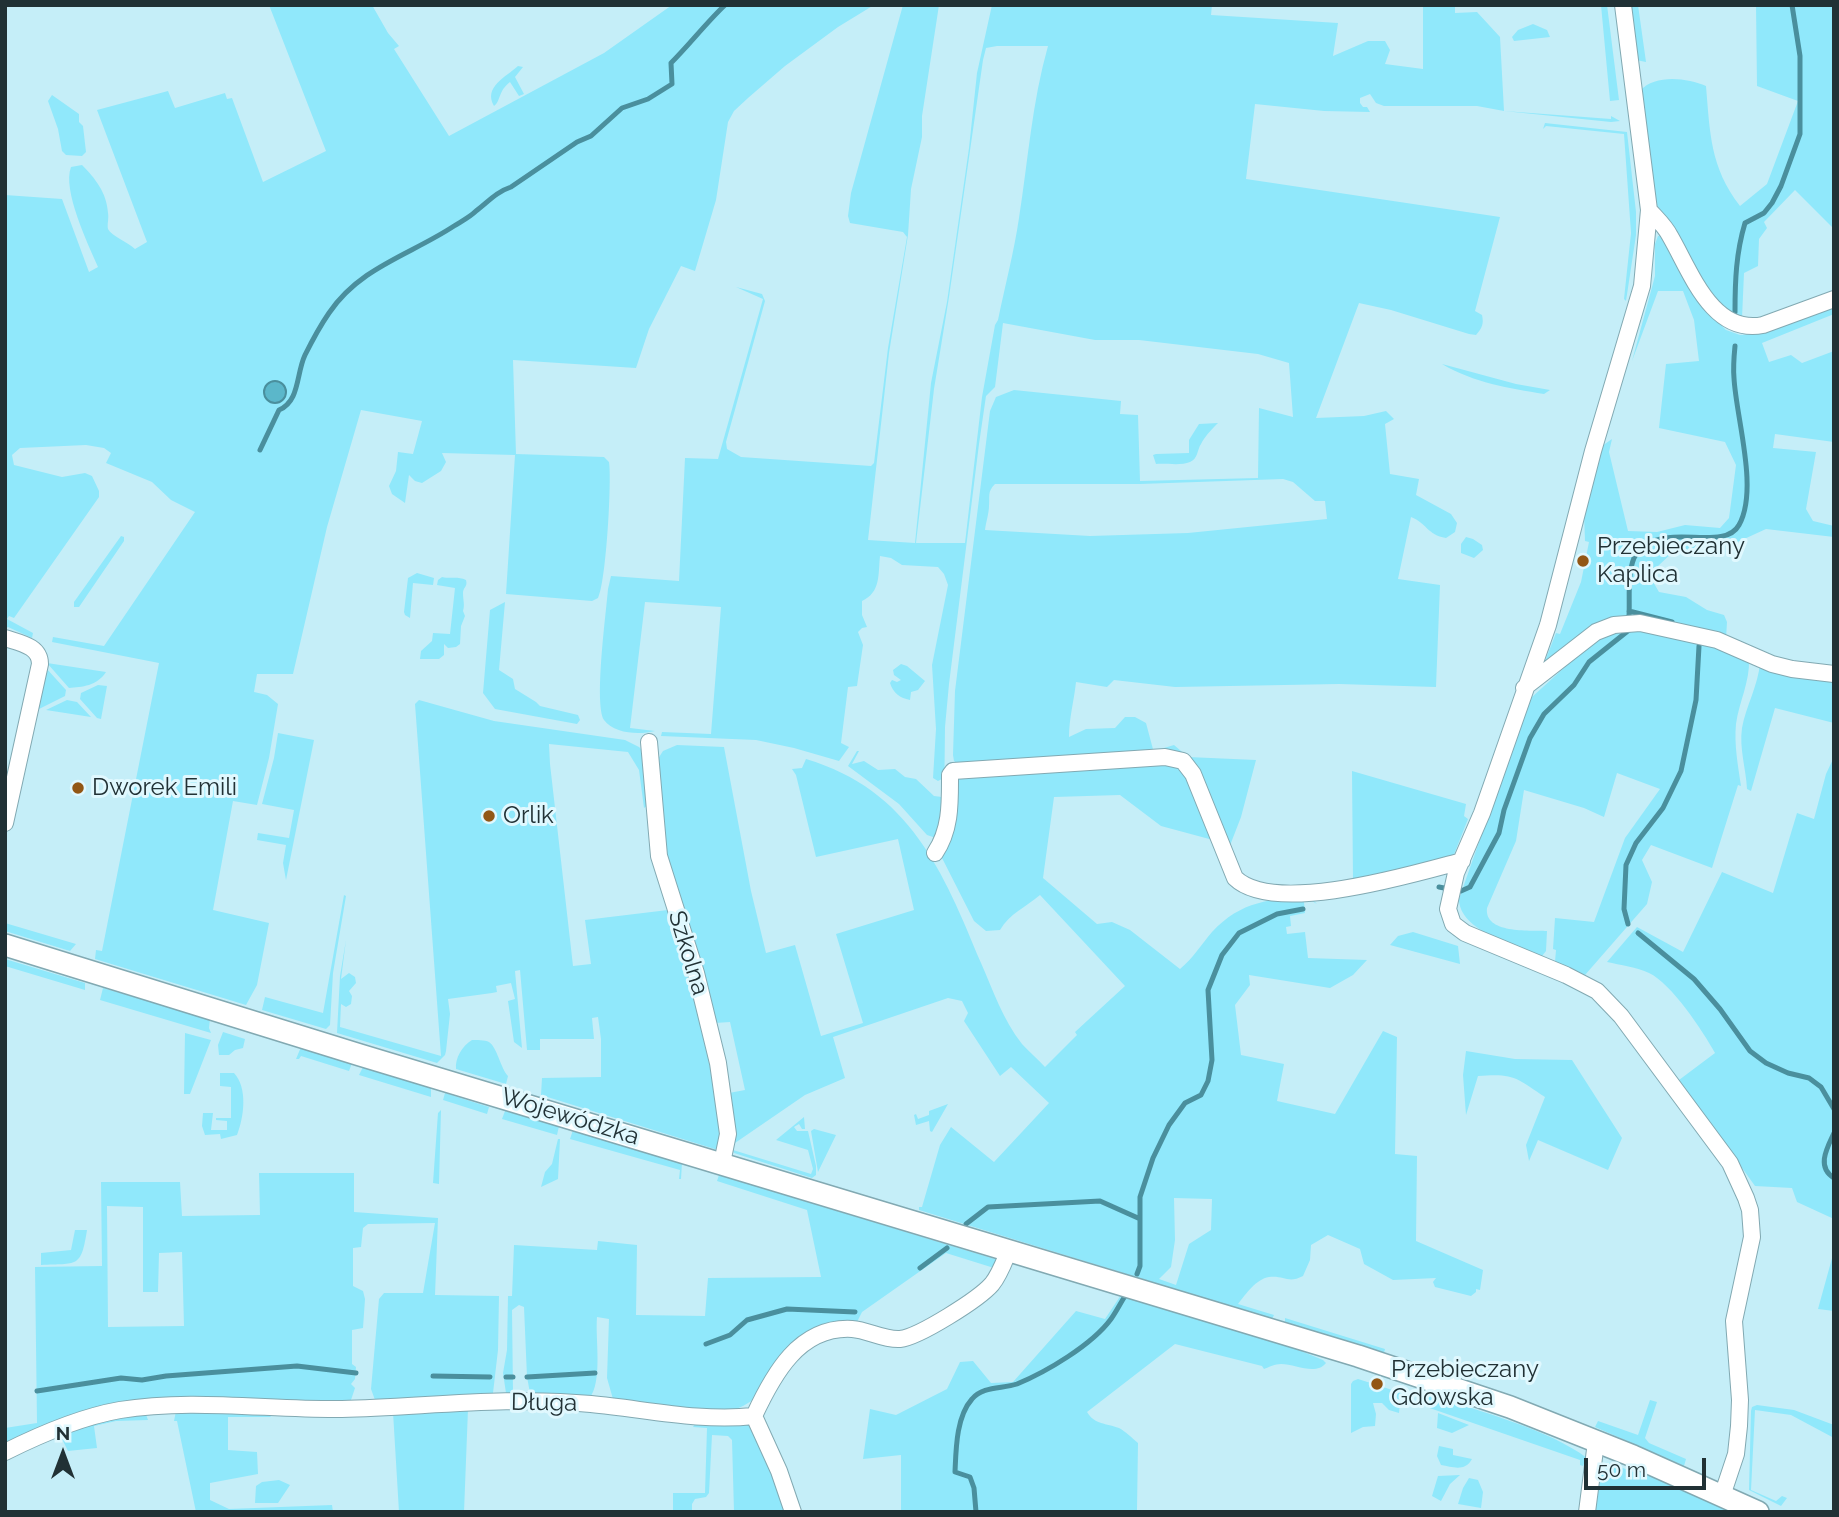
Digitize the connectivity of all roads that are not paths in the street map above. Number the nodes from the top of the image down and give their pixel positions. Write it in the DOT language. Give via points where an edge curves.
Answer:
graph roads {
  1 [pos="1623,5"];
  2 [pos="1649,210"];
  3 [pos="1834,299"];
  4 [pos="5,638"];
  5 [pos="1834,674"];
  6 [pos="1524,688"];
  7 [pos="649,742"];
  8 [pos="5,822"];
  9 [pos="935,853"];
  10 [pos="1462,860"];
  11 [pos="5,945"];
  12 [pos="722,1163"];
  13 [pos="1009,1250"];
  14 [pos="754,1416"];
  15 [pos="1597,1442"];
  16 [pos="5,1452"];
  17 [pos="1722,1496"];
  18 [pos="793,1512"];
  19 [pos="1587,1512"];
  20 [pos="1758,1512"];
  1 -- 2 [label="street"];
  2 -- 3 [label="street" via="1711,304 1731,323 1763,325"];
  2 -- 6 [label="street" via="1636,310 1593,451 1558,595"];
  4 -- 8 [label="street" via="36,650 40,664"];
  5 -- 6 [label="street" via="1772,664 1717,640 1640,623 1596,632"];
  6 -- 10 [label="street"];
  7 -- 12 [label="street, Szkolna" via="659,856 696,973 718,1063 727,1121"];
  9 -- 10 [label="street" via="949,820 953,771 1165,757 1183,761 1193,774 1235,878 1252,890 1315,894"];
  10 -- 17 [label="street" via="1448,903 1453,924 1597,991 1621,1016 1730,1163 1746,1198 1752,1237 1734,1321 1739,1426 1736,1454"];
  11 -- 12 [label="main road, Wojewódzka"];
  12 -- 13 [label="main road, Wojewódzka"];
  13 -- 14 [label="street" via="991,1285 920,1332 897,1339 854,1329 831,1331 801,1347 770,1381"];
  13 -- 15 [label="main road, Wojewódzka" via="1477,1394"];
  14 -- 16 [label="street, Długa" via="489,1402 343,1409 157,1407 97,1415"];
  14 -- 18 [label="street"];
  15 -- 17 [label="main road, Wojewódzka"];
  15 -- 19 [label="street"];
  17 -- 20 [label="main road, Wojewódzka"];
}
